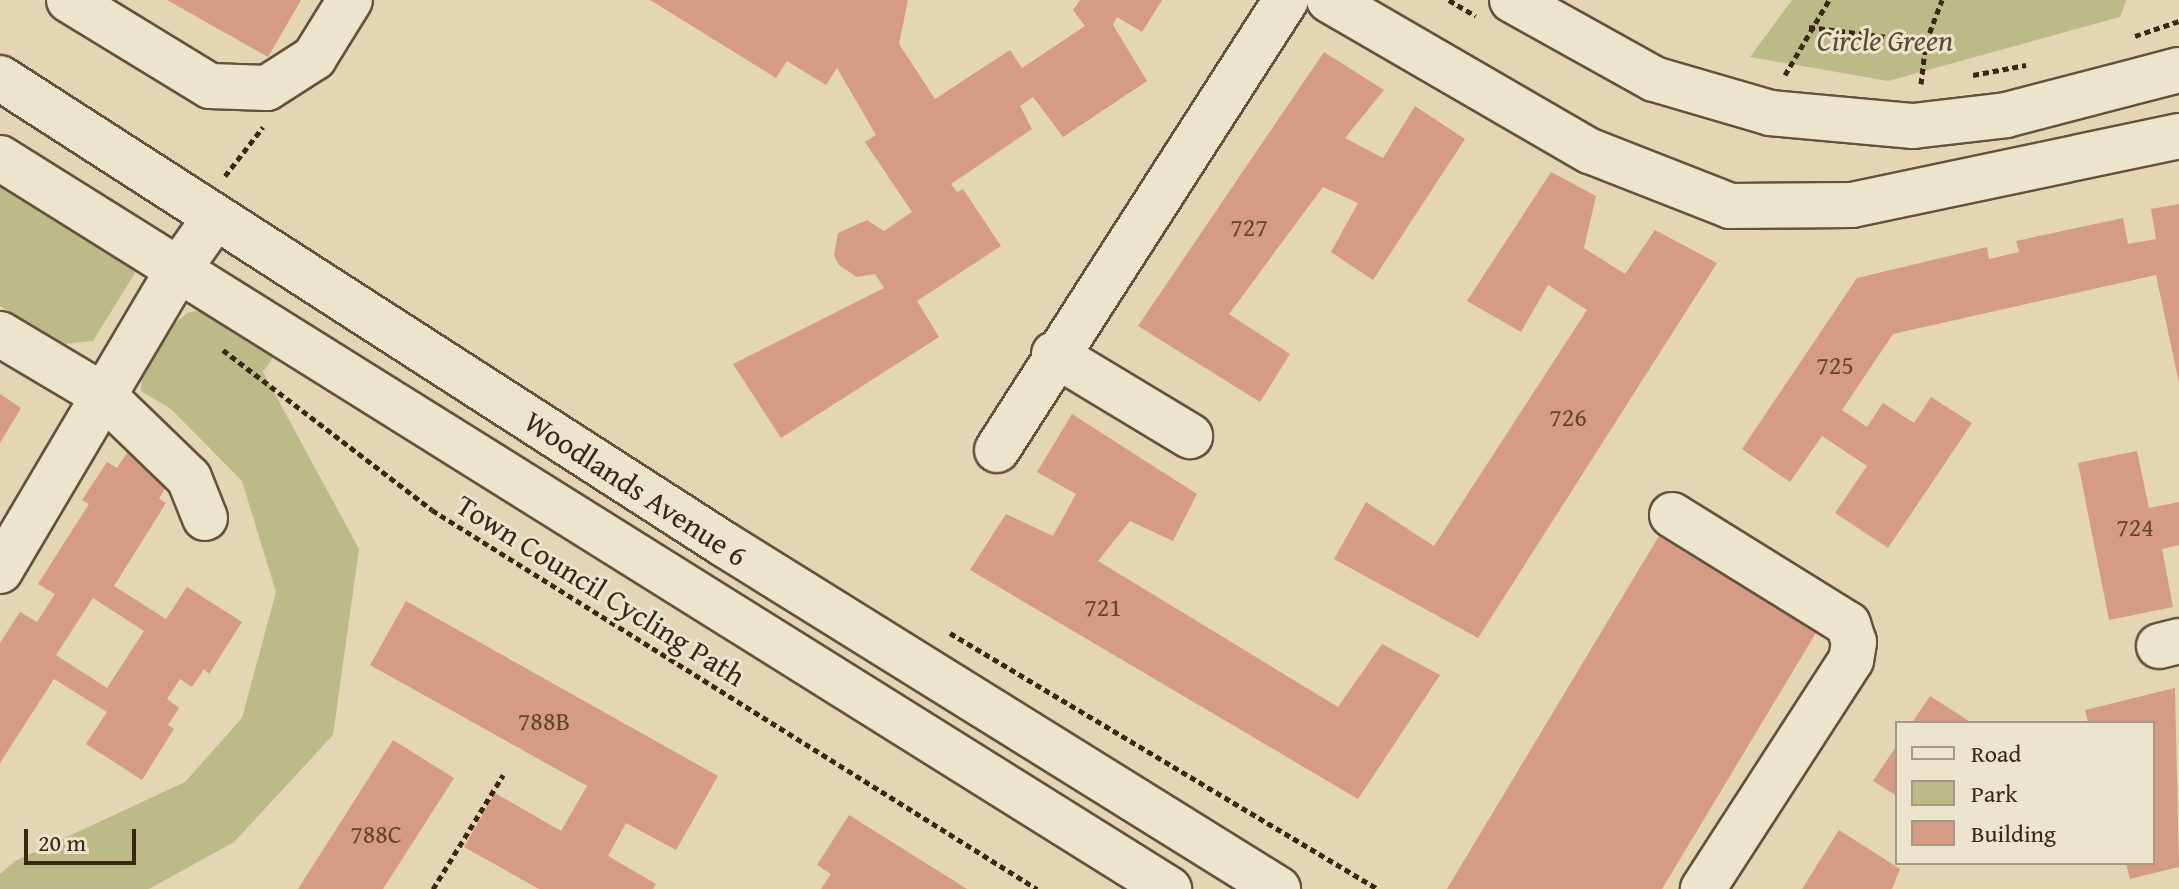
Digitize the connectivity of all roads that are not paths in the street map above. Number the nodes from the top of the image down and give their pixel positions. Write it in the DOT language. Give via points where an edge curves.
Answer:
graph roads {
  1 [pos="69,0"];
  2 [pos="350,0"];
  3 [pos="1286,0"];
  4 [pos="1329,0"];
  5 [pos="1512,0"];
  6 [pos="2179,70"];
  7 [pos="0,78"];
  8 [pos="2179,136"];
  9 [pos="0,158"];
  10 [pos="215,218"];
  11 [pos="176,273"];
  12 [pos="0,334"];
  13 [pos="1054,354"];
  14 [pos="104,396"];
  15 [pos="1190,436"];
  16 [pos="997,450"];
  17 [pos="1672,515"];
  18 [pos="205,518"];
  19 [pos="0,571"];
  20 [pos="1169,889"];
  21 [pos="1278,889"];
  22 [pos="1703,889"];
  1 -- 2 [label="street" via="210,86 267,88 314,58"];
  3 -- 13 [label="street"];
  4 -- 8 [label="street" via="1590,151 1730,206 1852,205"];
  5 -- 6 [label="street" via="1654,79 1770,113 1913,126 2006,115"];
  7 -- 10 [label="street, Woodlands Avenue 6"];
  9 -- 11 [label="street, Woodlands Avenue 6"];
  10 -- 11 [label="street"];
  10 -- 21 [label="street, Woodlands Avenue 6" via="722,543"];
  11 -- 14 [label="street"];
  11 -- 20 [label="street, Woodlands Avenue 6"];
  12 -- 14 [label="street"];
  13 -- 15 [label="street"];
  13 -- 16 [label="street"];
  14 -- 18 [label="street" via="189,478"];
  14 -- 19 [label="street"];
  17 -- 22 [label="street" via="1848,624 1854,642 1851,660"];
}
